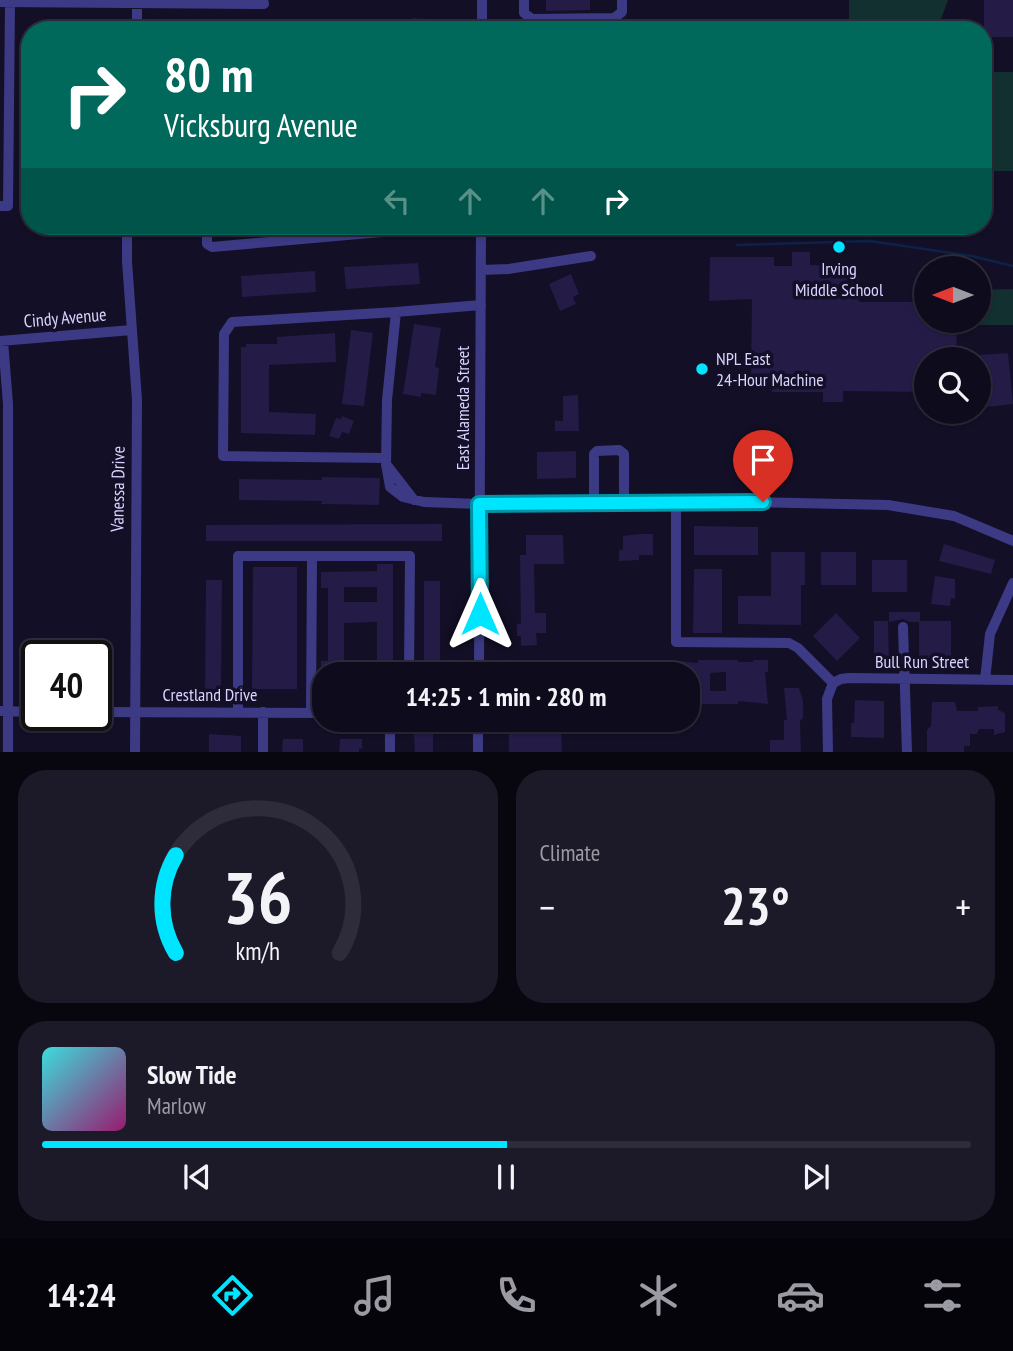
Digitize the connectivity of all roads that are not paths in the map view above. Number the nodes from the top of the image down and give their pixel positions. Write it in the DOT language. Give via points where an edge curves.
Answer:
graph roads {
  1 [pos="482,0"];
  2 [pos="524,0"];
  3 [pos="622,0"];
  4 [pos="5,2"];
  5 [pos="137,2"];
  6 [pos="263,2"];
  7 [pos="137,21"];
  8 [pos="482,21"];
  9 [pos="4,206"];
  10 [pos="127,235"];
  11 [pos="207,235"];
  12 [pos="348,235"];
  13 [pos="481,235"];
  14 [pos="591,256"];
  15 [pos="481,271"];
  16 [pos="481,305"];
  17 [pos="396,312"];
  18 [pos="132,330"];
  19 [pos="2,341"];
  20 [pos="386,461"];
  21 [pos="676,502"];
  22 [pos="594,503"];
  23 [pos="624,503"];
  24 [pos="479,504"];
  25 [pos="1013,541"];
  26 [pos="312,556"];
  27 [pos="1013,583"];
  28 [pos="903,627"];
  29 [pos="409,662"];
  30 [pos="479,662"];
  31 [pos="906,680"];
  32 [pos="985,680"];
  33 [pos="1013,680"];
  34 [pos="833,683"];
  35 [pos="311,693"];
  36 [pos="4,711"];
  37 [pos="112,712"];
  38 [pos="238,712"];
  39 [pos="263,712"];
  40 [pos="135,713"];
  41 [pos="311,713"];
  42 [pos="390,732"];
  43 [pos="478,732"];
  44 [pos="8,752"];
  45 [pos="135,752"];
  46 [pos="262,752"];
  47 [pos="390,752"];
  48 [pos="478,752"];
  49 [pos="828,752"];
  50 [pos="907,752"];
  1 -- 8 [label="street"];
  2 -- 3 [label="street" via="528,17 546,19 614,18 622,12"];
  4 -- 5 [label="street"];
  4 -- 9 [label="street"];
  5 -- 6 [label="street"];
  5 -- 7 [label="street"];
  10 -- 18 [label="street, Vanessa Drive"];
  11 -- 12 [label="street" via="212,247"];
  13 -- 15 [label="street, East Alameda Street"];
  14 -- 15 [label="street"];
  15 -- 16 [label="street, East Alameda Street"];
  16 -- 17 [label="street"];
  16 -- 24 [label="street, East Alameda Street"];
  17 -- 20 [label="street"];
  17 -- 20 [label="street" via="232,322 224,334 223,456"];
  18 -- 19 [label="street, Cindy Avenue"];
  18 -- 40 [label="street, Vanessa Drive" via="137,400"];
  19 -- 36 [label="street" via="8,404"];
  20 -- 24 [label="street" via="390,487 396,494 414,500"];
  21 -- 23 [label="street"];
  21 -- 25 [label="street" via="888,505 954,516"];
  21 -- 34 [label="street" via="676,642 789,643"];
  22 -- 23 [label="street"];
  22 -- 23 [label="street" via="594,454 619,450 624,454"];
  22 -- 24 [label="street"];
  24 -- 30 [label="street, East Alameda Street"];
  26 -- 29 [label="street" via="410,556"];
  26 -- 35 [label="street"];
  26 -- 38 [label="street" via="238,556"];
  27 -- 32 [label="street" via="990,634"];
  28 -- 31 [label="street"];
  31 -- 32 [label="street, Bull Run Street"];
  31 -- 34 [label="street, Bull Run Street" via="849,678"];
  31 -- 50 [label="street"];
  32 -- 33 [label="street, Bull Run Street"];
  34 -- 49 [label="street" via="827,699"];
  35 -- 41 [label="street"];
  36 -- 44 [label="street"];
  37 -- 40 [label="street, Crestland Drive"];
  38 -- 39 [label="street, Crestland Drive"];
  38 -- 40 [label="street, Crestland Drive"];
  39 -- 41 [label="street, Crestland Drive"];
  39 -- 46 [label="street"];
  40 -- 45 [label="street, Vanessa Drive"];
  42 -- 47 [label="street"];
  43 -- 48 [label="street"];
}
